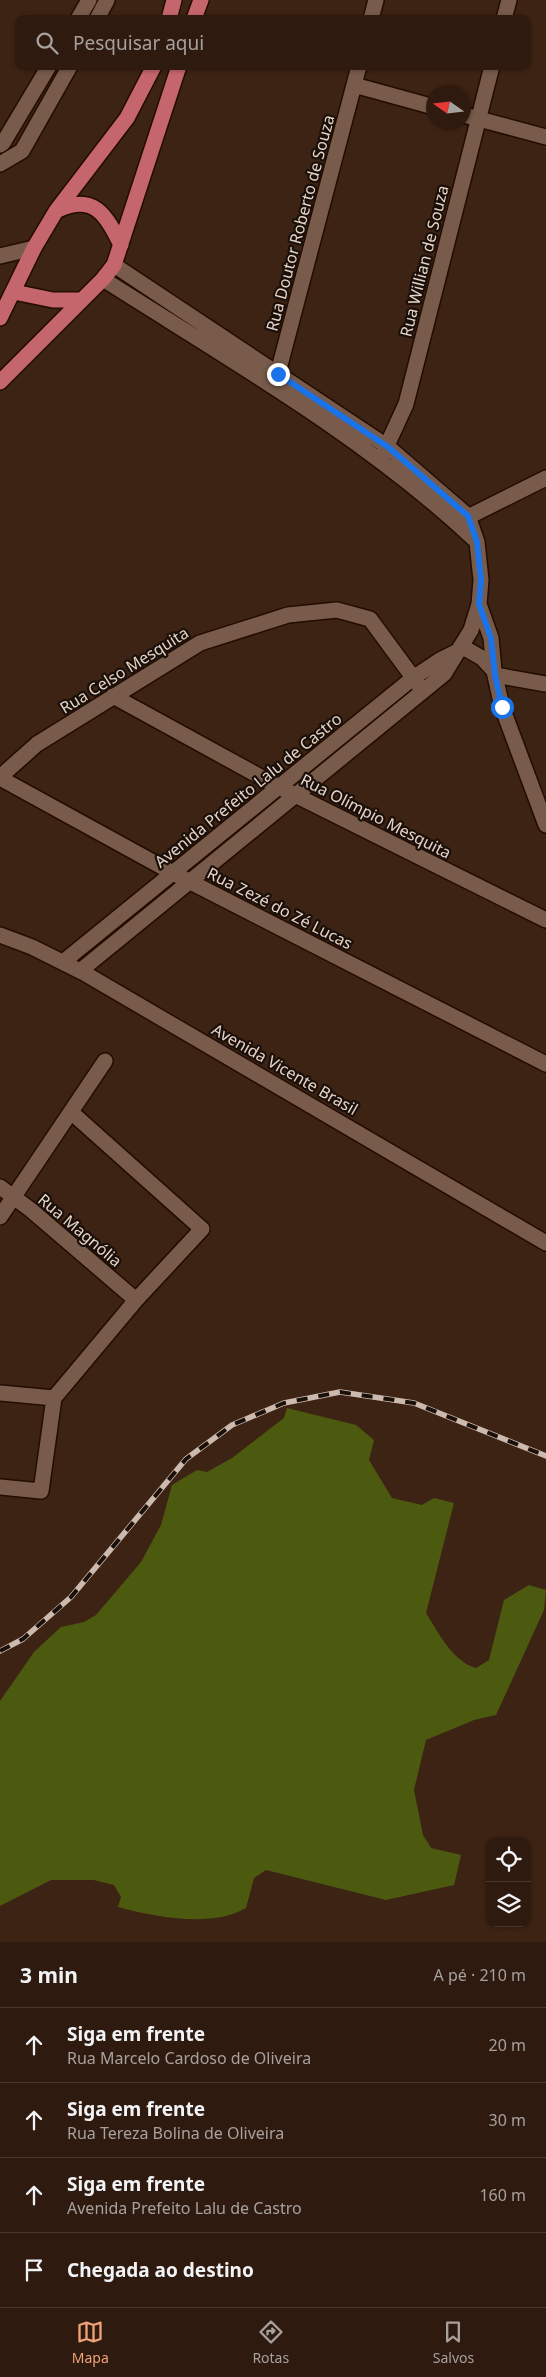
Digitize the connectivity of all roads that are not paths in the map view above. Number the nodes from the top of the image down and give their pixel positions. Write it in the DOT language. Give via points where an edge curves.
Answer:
graph roads {
  1 [pos="89,0"];
  2 [pos="108,0"];
  3 [pos="174,0"];
  4 [pos="201,0"];
  5 [pos="376,0"];
  6 [pos="508,0"];
  7 [pos="80,15"];
  8 [pos="99,15"];
  9 [pos="170,15"];
  10 [pos="195,15"];
  11 [pos="372,15"];
  12 [pos="505,15"];
  13 [pos="48,70"];
  14 [pos="68,70"];
  15 [pos="152,70"];
  16 [pos="178,70"];
  17 [pos="357,70"];
  18 [pos="490,70"];
  19 [pos="354,85"];
  20 [pos="426,105"];
  21 [pos="471,117"];
  22 [pos="468,130"];
  23 [pos="546,137"];
  24 [pos="0,145"];
  25 [pos="1,160"];
  26 [pos="56,211"];
  27 [pos="121,245"];
  28 [pos="34,248"];
  29 [pos="0,256"];
  30 [pos="114,265"];
  31 [pos="103,279"];
  32 [pos="7,291"];
  33 [pos="82,300"];
  34 [pos="0,318"];
  35 [pos="276,381"];
  36 [pos="0,382"];
  37 [pos="384,453"];
  38 [pos="546,478"];
  39 [pos="463,520"];
  40 [pos="479,604"];
  41 [pos="460,649"];
  42 [pos="495,673"];
  43 [pos="413,678"];
  44 [pos="546,684"];
  45 [pos="423,692"];
  46 [pos="113,696"];
  47 [pos="0,778"];
  48 [pos="279,787"];
  49 [pos="296,795"];
  50 [pos="546,825"];
  51 [pos="173,873"];
  52 [pos="190,881"];
  53 [pos="546,920"];
  54 [pos="0,935"];
  55 [pos="63,962"];
  56 [pos="80,971"];
  57 [pos="105,1061"];
  58 [pos="546,1064"];
  59 [pos="71,1112"];
  60 [pos="0,1187"];
  61 [pos="13,1198"];
  62 [pos="0,1217"];
  63 [pos="546,1243"];
  64 [pos="136,1300"];
  65 [pos="0,1393"];
  66 [pos="54,1398"];
  67 [pos="0,1487"];
  1 -- 7 [label="street"];
  2 -- 8 [label="street"];
  3 -- 9 [label="main road"];
  4 -- 10 [label="main road"];
  5 -- 11 [label="street"];
  6 -- 12 [label="street"];
  13 -- 24 [label="street"];
  14 -- 25 [label="street" via="22,151"];
  15 -- 26 [label="main road" via="127,118"];
  16 -- 27 [label="main road"];
  17 -- 19 [label="street, Rua Doutor Roberto de Souza"];
  18 -- 21 [label="street, Rua Willian de Souza"];
  19 -- 20 [label="street"];
  19 -- 35 [label="street, Rua Doutor Roberto de Souza"];
  21 -- 23 [label="street"];
  22 -- 37 [label="street, Rua Willian de Souza" via="406,404"];
  26 -- 27 [label="main road" via="72,203 90,205 110,223"];
  26 -- 28 [label="main road"];
  27 -- 30 [label="main road"];
  28 -- 29 [label="street"];
  28 -- 32 [label="main road"];
  30 -- 31 [label="main road"];
  30 -- 35 [label="street, Avenida Prefeito Lalu de Castro"];
  31 -- 33 [label="main road"];
  31 -- 35 [label="street, Avenida Prefeito Lalu de Castro"];
  32 -- 33 [label="main road" via="53,300"];
  32 -- 34 [label="main road"];
  33 -- 36 [label="main road"];
  35 -- 37 [label="street, Avenida Prefeito Lalu de Castro"];
  37 -- 39 [label="street, Avenida Prefeito Lalu de Castro"];
  38 -- 39 [label="street"];
  39 -- 40 [label="street, Avenida Prefeito Lalu de Castro" via="477,542 481,580"];
  40 -- 41 [label="street, Avenida Prefeito Lalu de Castro" via="471,630"];
  40 -- 42 [label="street" via="491,638"];
  41 -- 42 [label="street" via="482,658"];
  41 -- 43 [label="street, Avenida Prefeito Lalu de Castro"];
  41 -- 45 [label="street, Avenida Prefeito Lalu de Castro" via="444,674"];
  42 -- 44 [label="street"];
  42 -- 50 [label="street" via="502,707"];
  43 -- 45 [label="street, Rua Celso Mesquita"];
  43 -- 46 [label="street, Rua Celso Mesquita" via="370,620 337,610 288,615 200,642"];
  43 -- 48 [label="street, Avenida Prefeito Lalu de Castro"];
  45 -- 49 [label="street, Avenida Prefeito Lalu de Castro"];
  46 -- 47 [label="street, Rua Celso Mesquita" via="37,744"];
  46 -- 48 [label="street, Rua Olímpio Mesquita"];
  47 -- 51 [label="street, Rua Zezé do Zé Lucas"];
  48 -- 49 [label="street, Rua Olímpio Mesquita"];
  48 -- 51 [label="street, Avenida Prefeito Lalu de Castro"];
  49 -- 52 [label="street, Avenida Prefeito Lalu de Castro"];
  49 -- 53 [label="street, Rua Olímpio Mesquita"];
  51 -- 52 [label="street, Rua Zezé do Zé Lucas"];
  51 -- 55 [label="street, Avenida Prefeito Lalu de Castro"];
  52 -- 56 [label="street, Avenida Prefeito Lalu de Castro"];
  52 -- 58 [label="street, Rua Zezé do Zé Lucas"];
  54 -- 55 [label="street, Avenida Vicente Brasil"];
  55 -- 56 [label="street, Avenida Vicente Brasil"];
  56 -- 63 [label="street, Avenida Vicente Brasil"];
  57 -- 59 [label="street"];
  59 -- 61 [label="street"];
  59 -- 64 [label="street" via="202,1229"];
  60 -- 61 [label="street, Rua Magnólia"];
  61 -- 62 [label="street"];
  61 -- 64 [label="street, Rua Magnólia"];
  64 -- 66 [label="street"];
  65 -- 66 [label="street"];
  66 -- 67 [label="street" via="40,1491"];
}
